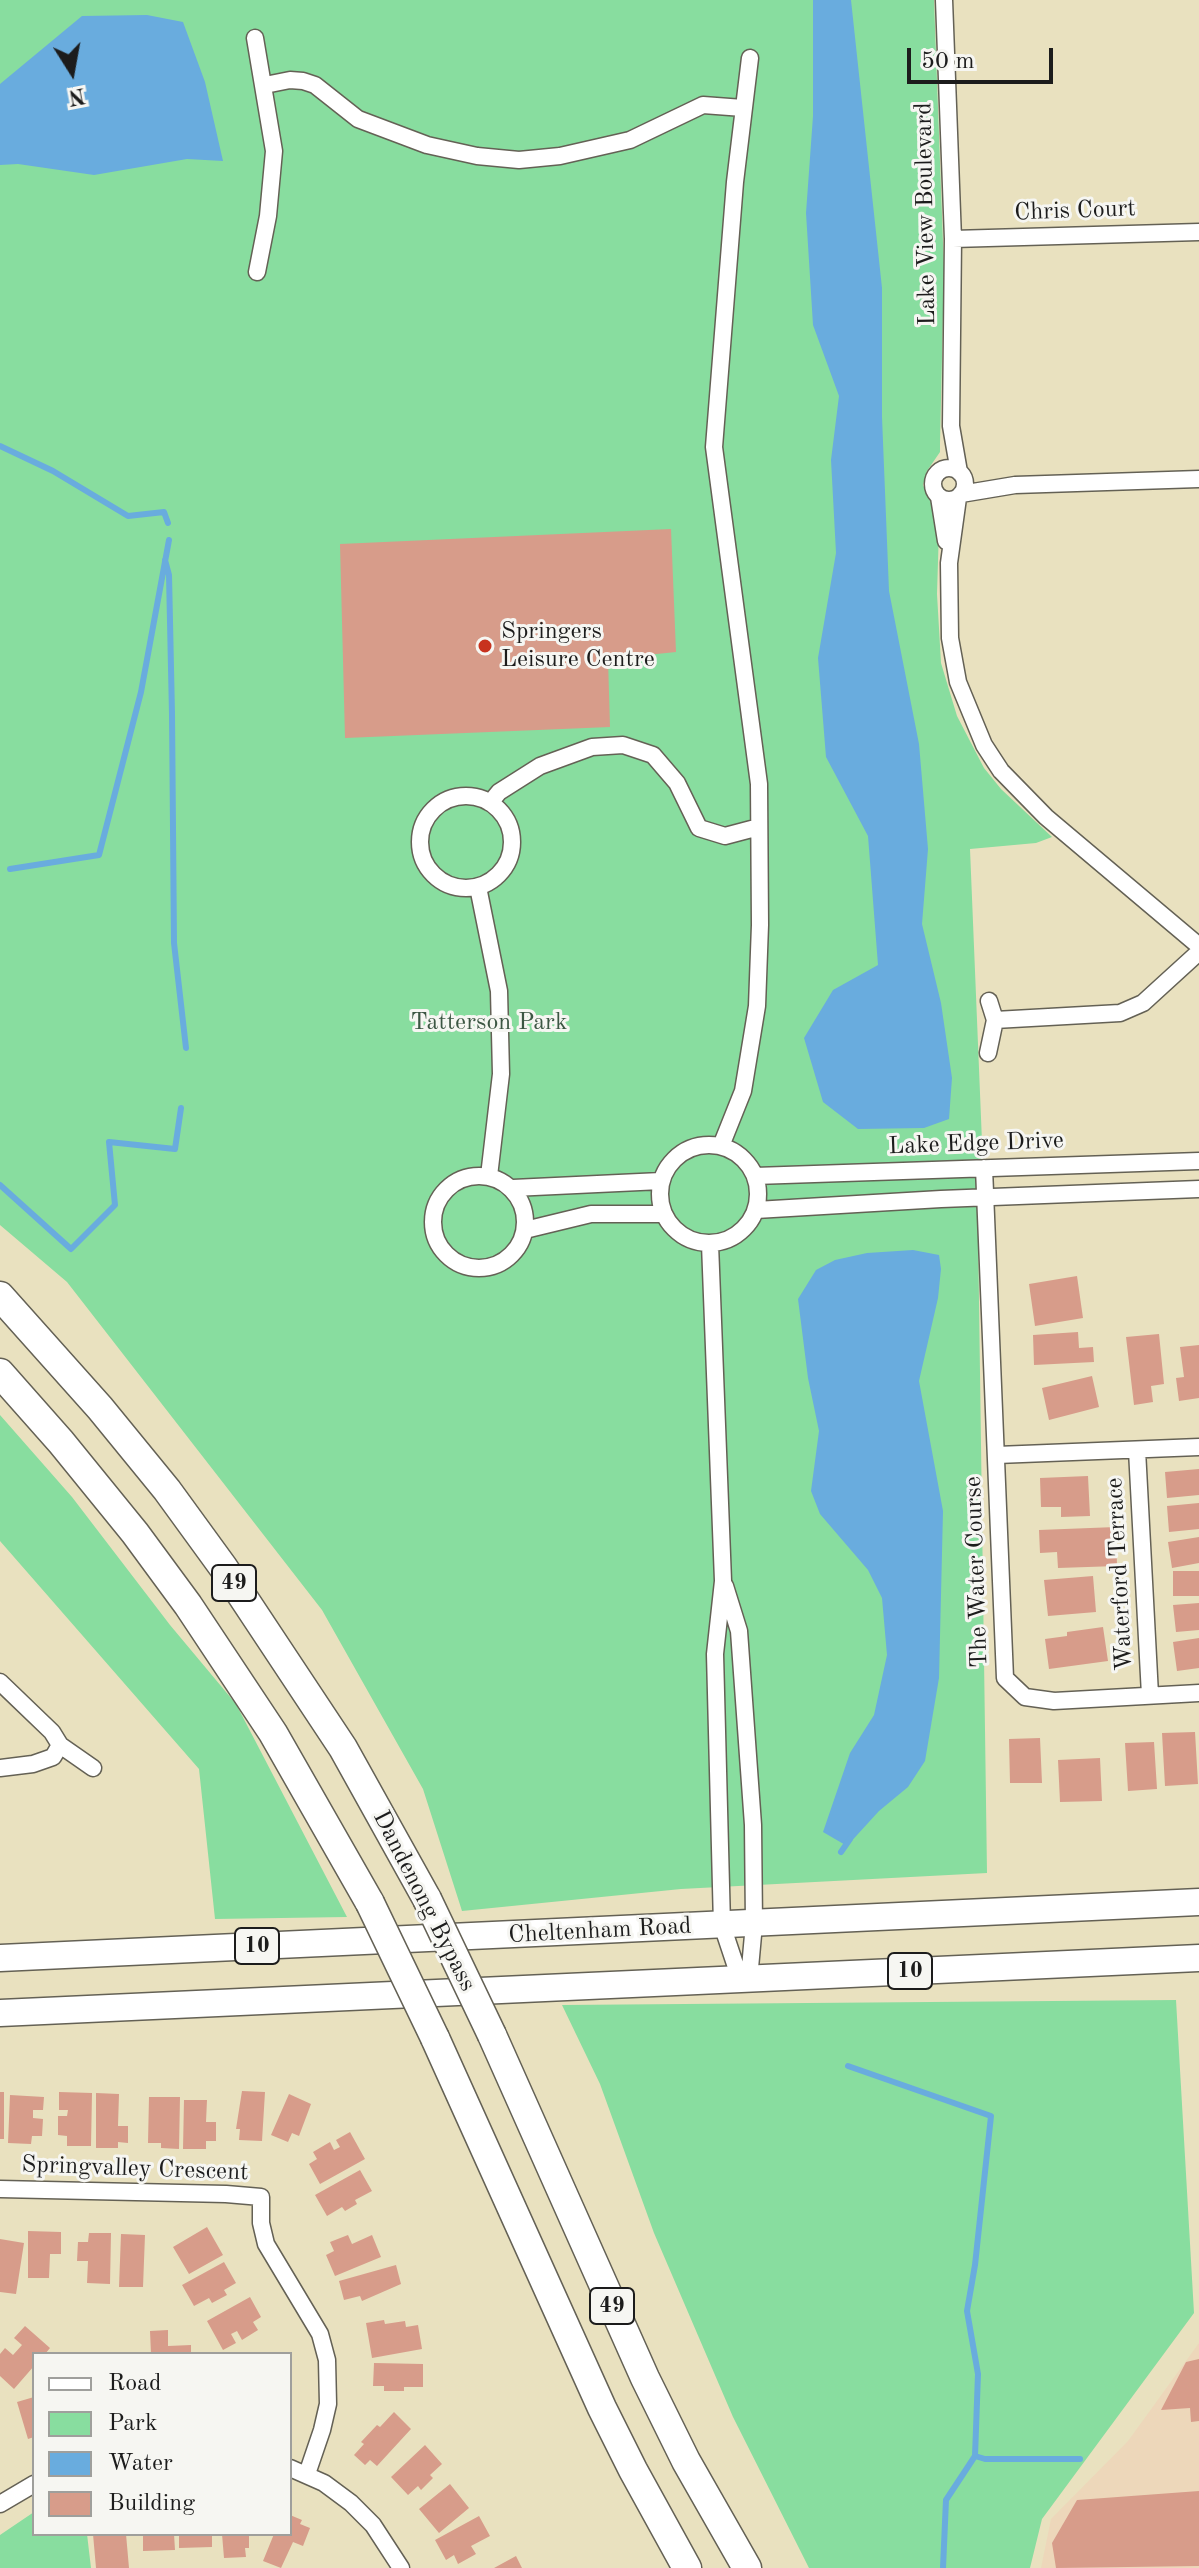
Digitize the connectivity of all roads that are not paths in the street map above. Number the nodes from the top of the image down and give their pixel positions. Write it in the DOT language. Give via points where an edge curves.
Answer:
graph roads {
  1 [pos="944,0"];
  2 [pos="255,38"];
  3 [pos="750,58"];
  4 [pos="265,85"];
  5 [pos="743,108"];
  6 [pos="1199,232"];
  7 [pos="953,239"];
  8 [pos="257,272"];
  9 [pos="954,473"];
  10 [pos="1199,479"];
  11 [pos="1015,485"];
  12 [pos="960,496"];
  13 [pos="939,497"];
  14 [pos="949,563"];
  15 [pos="490,803"];
  16 [pos="759,827"];
  17 [pos="478,887"];
  18 [pos="1199,946"];
  19 [pos="1199,952"];
  20 [pos="989,1001"];
  21 [pos="995,1020"];
  22 [pos="988,1053"];
  23 [pos="721,1146"];
  24 [pos="1199,1161"];
  25 [pos="984,1168"];
  26 [pos="489,1176"];
  27 [pos="755,1176"];
  28 [pos="661,1181"];
  29 [pos="513,1188"];
  30 [pos="1199,1189"];
  31 [pos="985,1197"];
  32 [pos="756,1210"];
  33 [pos="663,1214"];
  34 [pos="525,1230"];
  35 [pos="710,1244"];
  36 [pos="0,1296"];
  37 [pos="0,1373"];
  38 [pos="1199,1447"];
  39 [pos="1137,1450"];
  40 [pos="997,1455"];
  41 [pos="723,1581"];
  42 [pos="0,1682"];
  43 [pos="1199,1693"];
  44 [pos="1150,1695"];
  45 [pos="60,1745"];
  46 [pos="0,1768"];
  47 [pos="93,1768"];
  48 [pos="1199,1902"];
  49 [pos="754,1924"];
  50 [pos="722,1925"];
  51 [pos="0,1958"];
  52 [pos="1199,1958"];
  53 [pos="744,1979"];
  54 [pos="0,2013"];
  55 [pos="0,2189"];
  56 [pos="292,2469"];
  57 [pos="307,2474"];
  58 [pos="0,2482"];
  59 [pos="32,2485"];
  60 [pos="5,2501"];
  61 [pos="401,2568"];
  62 [pos="687,2568"];
  63 [pos="747,2568"];
  1 -- 7 [label="street, Lake View Boulevard"];
  2 -- 4 [label="street"];
  3 -- 5 [label="street"];
  4 -- 5 [label="street" via="303,81 358,119 427,145 519,160 630,140 703,105"];
  4 -- 8 [label="street" via="274,151"];
  5 -- 16 [label="street" via="714,447 759,784"];
  6 -- 7 [label="street, Chris Court"];
  7 -- 9 [label="street, Lake View Boulevard"];
  9 -- 11 [label="street"];
  9 -- 12 [label="street, Lake View Boulevard" via="965,485"];
  9 -- 13 [label="street, Lake View Boulevard" via="935,476"];
  10 -- 11 [label="street"];
  11 -- 12 [label="street"];
  12 -- 13 [label="street"];
  12 -- 14 [label="street, Lake View Boulevard"];
  13 -- 14 [label="street, Lake View Boulevard"];
  14 -- 18 [label="street, Lake View Boulevard" via="953,659 984,745 1001,771 1046,817"];
  15 -- 16 [label="street" via="540,766 592,747 623,745 653,755 677,783 699,828 725,836"];
  15 -- 17 [label="street" via="510,829 509,858 492,880"];
  15 -- 17 [label="street" via="463,795 447,799 426,819 418,845 427,867 447,885"];
  16 -- 23 [label="street" via="757,1006 743,1091"];
  17 -- 26 [label="street" via="499,991 501,1074"];
  19 -- 21 [label="street" via="1143,1003 1120,1013"];
  20 -- 21 [label="street"];
  21 -- 22 [label="street"];
  23 -- 27 [label="street" via="747,1162"];
  23 -- 28 [label="street" via="684,1152"];
  24 -- 25 [label="street, Lake Edge Drive"];
  25 -- 27 [label="street, Lake Edge Drive"];
  25 -- 31 [label="street, The Water Course"];
  26 -- 29 [label="street"];
  26 -- 34 [label="street" via="462,1179 441,1195 433,1222 442,1250 454,1261 483,1268 511,1256"];
  27 -- 32 [label="street"];
  28 -- 29 [label="street"];
  28 -- 33 [label="street"];
  29 -- 34 [label="street" via="523,1206"];
  30 -- 31 [label="street"];
  31 -- 32 [label="street"];
  31 -- 40 [label="street, The Water Course"];
  32 -- 35 [label="street" via="739,1234"];
  33 -- 34 [label="street" via="591,1214"];
  33 -- 35 [label="street" via="682,1236"];
  35 -- 41 [label="street"];
  36 -- 63 [label="highway, Dandenong Bypass / 49, bridge" via="167,1490 335,1735 427,1899 645,2378"];
  37 -- 62 [label="highway, Dandenong Bypass / 49, bridge" via="188,1605 273,1733 370,1903 602,2408"];
  38 -- 39 [label="street, The Water Course"];
  39 -- 40 [label="street, The Water Course"];
  39 -- 44 [label="street, Waterford Terrace"];
  40 -- 44 [label="street, The Water Course" via="1005,1678 1025,1697 1054,1701"];
  41 -- 49 [label="street" via="739,1631 753,1825"];
  41 -- 50 [label="street" via="715,1654"];
  42 -- 45 [label="street"];
  43 -- 44 [label="street, The Water Course"];
  45 -- 46 [label="street" via="53,1757"];
  45 -- 47 [label="street"];
  48 -- 49 [label="main road, Cheltenham Road / 10"];
  49 -- 50 [label="main road, Cheltenham Road / 10"];
  49 -- 53 [label="street"];
  50 -- 51 [label="main road, Cheltenham Road / 10"];
  50 -- 53 [label="street"];
  52 -- 53 [label="main road, 10"];
  53 -- 54 [label="main road, 10"];
  55 -- 57 [label="street, Springvalley Crescent" via="261,2197 266,2244 320,2334 327,2360 328,2404"];
  56 -- 57 [label="street"];
  57 -- 61 [label="street" via="373,2525"];
  58 -- 60 [label="street"];
  59 -- 60 [label="street"];
}
